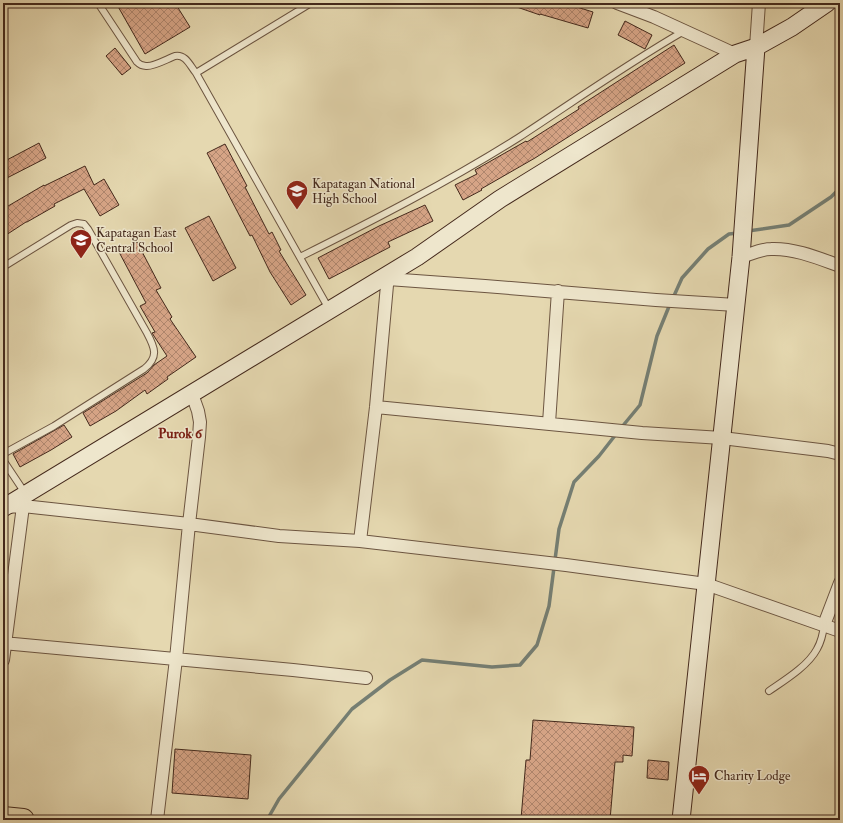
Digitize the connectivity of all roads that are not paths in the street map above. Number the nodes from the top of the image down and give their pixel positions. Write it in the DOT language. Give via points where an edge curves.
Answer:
graph roads {
  1 [pos="98,3"];
  2 [pos="311,3"];
  3 [pos="617,3"];
  4 [pos="759,3"];
  5 [pos="827,3"];
  6 [pos="684,31"];
  7 [pos="756,48"];
  8 [pos="735,54"];
  9 [pos="196,73"];
  10 [pos="742,251"];
  11 [pos="300,257"];
  12 [pos="840,266"];
  13 [pos="3,267"];
  14 [pos="388,277"];
  15 [pos="558,292"];
  16 [pos="736,305"];
  17 [pos="330,310"];
  18 [pos="192,394"];
  19 [pos="376,407"];
  20 [pos="548,423"];
  21 [pos="722,438"];
  22 [pos="3,454"];
  23 [pos="840,454"];
  24 [pos="3,460"];
  25 [pos="24,500"];
  26 [pos="4,508"];
  27 [pos="188,524"];
  28 [pos="360,541"];
  29 [pos="840,583"];
  30 [pos="706,584"];
  31 [pos="824,625"];
  32 [pos="840,631"];
  33 [pos="4,643"];
  34 [pos="176,659"];
  35 [pos="3,660"];
  36 [pos="366,678"];
  37 [pos="769,691"];
  38 [pos="3,818"];
  39 [pos="23,820"];
  40 [pos="157,820"];
  41 [pos="681,820"];
  1 -- 9 [label="lane" via="141,65 150,66 178,55 185,58"];
  2 -- 9 [label="lane"];
  3 -- 6 [label="street"];
  4 -- 7 [label="street"];
  5 -- 7 [label="street" via="792,28"];
  6 -- 8 [label="street"];
  6 -- 11 [label="lane" via="464,171"];
  7 -- 8 [label="street"];
  7 -- 10 [label="street"];
  8 -- 14 [label="street" via="500,199"];
  9 -- 11 [label="lane"];
  10 -- 12 [label="street" via="784,250 809,255"];
  10 -- 16 [label="street"];
  11 -- 17 [label="lane"];
  13 -- 22 [label="lane" via="71,225 84,224 154,345 155,352 150,364 144,369 54,426"];
  14 -- 15 [label="street"];
  14 -- 17 [label="street"];
  14 -- 19 [label="street"];
  15 -- 16 [label="street"];
  15 -- 20 [label="street"];
  16 -- 21 [label="street"];
  17 -- 18 [label="street"];
  18 -- 25 [label="street"];
  18 -- 27 [label="street" via="200,422"];
  19 -- 20 [label="street"];
  19 -- 28 [label="street"];
  20 -- 21 [label="street"];
  21 -- 23 [label="street"];
  21 -- 30 [label="street"];
  24 -- 25 [label="lane"];
  25 -- 26 [label="street"];
  25 -- 27 [label="street"];
  25 -- 33 [label="street"];
  27 -- 28 [label="street" via="279,536"];
  27 -- 34 [label="street"];
  28 -- 30 [label="street"];
  29 -- 31 [label="street"];
  30 -- 31 [label="street"];
  30 -- 41 [label="street"];
  31 -- 32 [label="street"];
  31 -- 37 [label="lane" via="821,640 811,658"];
  33 -- 34 [label="street"];
  33 -- 35 [label="street"];
  34 -- 36 [label="street"];
  34 -- 40 [label="street"];
  38 -- 39 [label="highway"];
}
